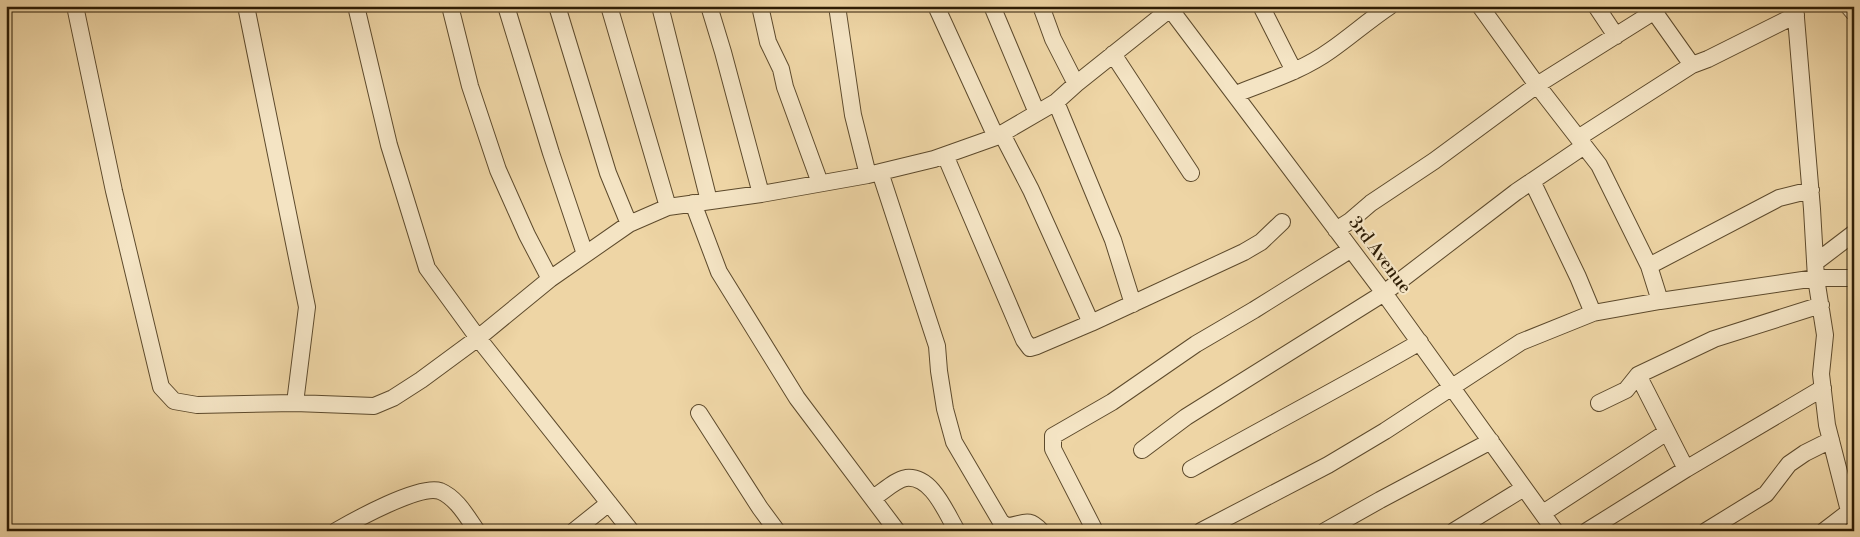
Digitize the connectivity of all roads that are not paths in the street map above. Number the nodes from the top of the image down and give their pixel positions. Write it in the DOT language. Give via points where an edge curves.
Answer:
graph roads {
  1 [pos="75,6"];
  2 [pos="246,6"];
  3 [pos="356,6"];
  4 [pos="450,6"];
  5 [pos="506,6"];
  6 [pos="557,6"];
  7 [pos="609,6"];
  8 [pos="660,6"];
  9 [pos="709,6"];
  10 [pos="760,6"];
  11 [pos="837,6"];
  12 [pos="936,6"];
  13 [pos="992,6"];
  14 [pos="1041,6"];
  15 [pos="1261,6"];
  16 [pos="1390,6"];
  17 [pos="1480,6"];
  18 [pos="1596,6"];
  19 [pos="1848,6"];
  20 [pos="1169,8"];
  21 [pos="1654,9"];
  22 [pos="1795,10"];
  23 [pos="1366,12"];
  24 [pos="1854,13"];
  25 [pos="1616,36"];
  26 [pos="1113,54"];
  27 [pos="1692,65"];
  28 [pos="1294,71"];
  29 [pos="1076,84"];
  30 [pos="1537,85"];
  31 [pos="1236,94"];
  32 [pos="1056,102"];
  33 [pos="1037,112"];
  34 [pos="999,135"];
  35 [pos="1581,142"];
  36 [pos="945,155"];
  37 [pos="1190,173"];
  38 [pos="874,174"];
  39 [pos="1532,180"];
  40 [pos="820,183"];
  41 [pos="1811,190"];
  42 [pos="761,194"];
  43 [pos="701,202"];
  44 [pos="668,207"];
  45 [pos="1282,222"];
  46 [pos="629,224"];
  47 [pos="1336,230"];
  48 [pos="1854,233"];
  49 [pos="1350,250"];
  50 [pos="585,254"];
  51 [pos="1649,266"];
  52 [pos="1816,270"];
  53 [pos="1854,278"];
  54 [pos="550,279"];
  55 [pos="1384,293"];
  56 [pos="1660,301"];
  57 [pos="1133,304"];
  58 [pos="1821,305"];
  59 [pos="1593,313"];
  60 [pos="1091,323"];
  61 [pos="478,338"];
  62 [pos="1420,342"];
  63 [pos="1638,375"];
  64 [pos="1452,387"];
  65 [pos="1823,388"];
  66 [pos="295,403"];
  67 [pos="1599,403"];
  68 [pos="699,413"];
  69 [pos="1667,432"];
  70 [pos="1831,440"];
  71 [pos="1491,441"];
  72 [pos="1142,450"];
  73 [pos="1191,469"];
  74 [pos="1686,469"];
  75 [pos="1524,488"];
  76 [pos="873,498"];
  77 [pos="609,503"];
  78 [pos="1852,512"];
  79 [pos="1543,513"];
  80 [pos="336,531"];
  81 [pos="477,531"];
  82 [pos="574,531"];
  83 [pos="631,531"];
  84 [pos="777,531"];
  85 [pos="897,531"];
  86 [pos="957,531"];
  87 [pos="1041,531"];
  88 [pos="1095,531"];
  89 [pos="1201,531"];
  90 [pos="1326,531"];
  91 [pos="1454,531"];
  92 [pos="1555,531"];
  93 [pos="1587,531"];
  94 [pos="1706,531"];
  95 [pos="1824,531"];
  1 -- 66 [label="street" via="114,191 161,387 174,401 197,405"];
  2 -- 66 [label="street" via="307,307"];
  3 -- 61 [label="street" via="389,145 427,268"];
  4 -- 54 [label="street" via="470,86 498,170"];
  5 -- 50 [label="street"];
  6 -- 46 [label="street" via="608,173"];
  7 -- 44 [label="street"];
  8 -- 43 [label="street"];
  9 -- 42 [label="street"];
  10 -- 40 [label="street" via="768,42 781,69"];
  11 -- 38 [label="street" via="853,116"];
  12 -- 34 [label="street"];
  13 -- 33 [label="street"];
  14 -- 29 [label="street" via="1053,40"];
  15 -- 28 [label="street"];
  16 -- 23 [label="street"];
  17 -- 30 [label="street"];
  18 -- 25 [label="street"];
  19 -- 24 [label="street"];
  20 -- 26 [label="street"];
  20 -- 31 [label="street, 3rd Avenue"];
  21 -- 25 [label="street"];
  21 -- 27 [label="street"];
  22 -- 27 [label="street"];
  22 -- 41 [label="street"];
  23 -- 28 [label="street" via="1331,50"];
  25 -- 30 [label="street"];
  26 -- 29 [label="street"];
  26 -- 37 [label="street"];
  27 -- 35 [label="street"];
  28 -- 31 [label="street"];
  29 -- 32 [label="street"];
  30 -- 35 [label="street"];
  30 -- 47 [label="street"];
  31 -- 47 [label="street, 3rd Avenue"];
  32 -- 33 [label="street"];
  32 -- 57 [label="street" via="1113,240"];
  33 -- 34 [label="street"];
  34 -- 36 [label="street"];
  34 -- 60 [label="street" via="1031,190"];
  35 -- 39 [label="street"];
  35 -- 51 [label="street" via="1599,165"];
  36 -- 38 [label="street"];
  36 -- 60 [label="street" via="1028,347"];
  38 -- 40 [label="street"];
  38 -- 87 [label="street" via="938,346 945,410 954,442 1001,522 1006,526 1024,521"];
  39 -- 55 [label="street"];
  39 -- 59 [label="street"];
  40 -- 42 [label="street"];
  41 -- 51 [label="street" via="1780,198"];
  41 -- 52 [label="street"];
  42 -- 43 [label="street"];
  43 -- 44 [label="street"];
  43 -- 76 [label="street" via="719,272 797,398"];
  44 -- 46 [label="street"];
  45 -- 57 [label="street" via="1261,242 1244,252"];
  46 -- 50 [label="street"];
  47 -- 49 [label="street, 3rd Avenue"];
  48 -- 52 [label="street"];
  49 -- 55 [label="street, 3rd Avenue"];
  49 -- 88 [label="street" via="1053,436 1053,449"];
  50 -- 54 [label="street"];
  51 -- 56 [label="street"];
  52 -- 53 [label="street"];
  52 -- 56 [label="street"];
  52 -- 58 [label="street"];
  54 -- 61 [label="street"];
  55 -- 62 [label="street, 3rd Avenue"];
  55 -- 72 [label="street" via="1186,417"];
  56 -- 59 [label="street"];
  57 -- 60 [label="street"];
  58 -- 63 [label="street" via="1714,339"];
  58 -- 65 [label="street" via="1825,335"];
  59 -- 64 [label="street" via="1521,342"];
  61 -- 66 [label="street" via="421,380 374,406"];
  61 -- 77 [label="street"];
  62 -- 64 [label="street, 3rd Avenue"];
  62 -- 73 [label="street"];
  63 -- 67 [label="street" via="1626,390"];
  63 -- 69 [label="street"];
  64 -- 71 [label="street, 3rd Avenue"];
  64 -- 89 [label="street" via="1328,465"];
  65 -- 70 [label="street"];
  65 -- 74 [label="street"];
  68 -- 84 [label="street"];
  69 -- 74 [label="street"];
  69 -- 79 [label="street"];
  70 -- 78 [label="street"];
  70 -- 94 [label="street" via="1789,464 1766,494"];
  71 -- 75 [label="street, 3rd Avenue"];
  71 -- 90 [label="street"];
  74 -- 93 [label="street"];
  75 -- 79 [label="street, 3rd Avenue"];
  75 -- 91 [label="street"];
  76 -- 85 [label="street"];
  76 -- 86 [label="street" via="905,478 922,481 930,487"];
  77 -- 82 [label="street"];
  77 -- 83 [label="street"];
  78 -- 95 [label="street"];
  79 -- 92 [label="street, 3rd Avenue"];
  80 -- 81 [label="street" via="413,494 436,490 450,497"];
}
